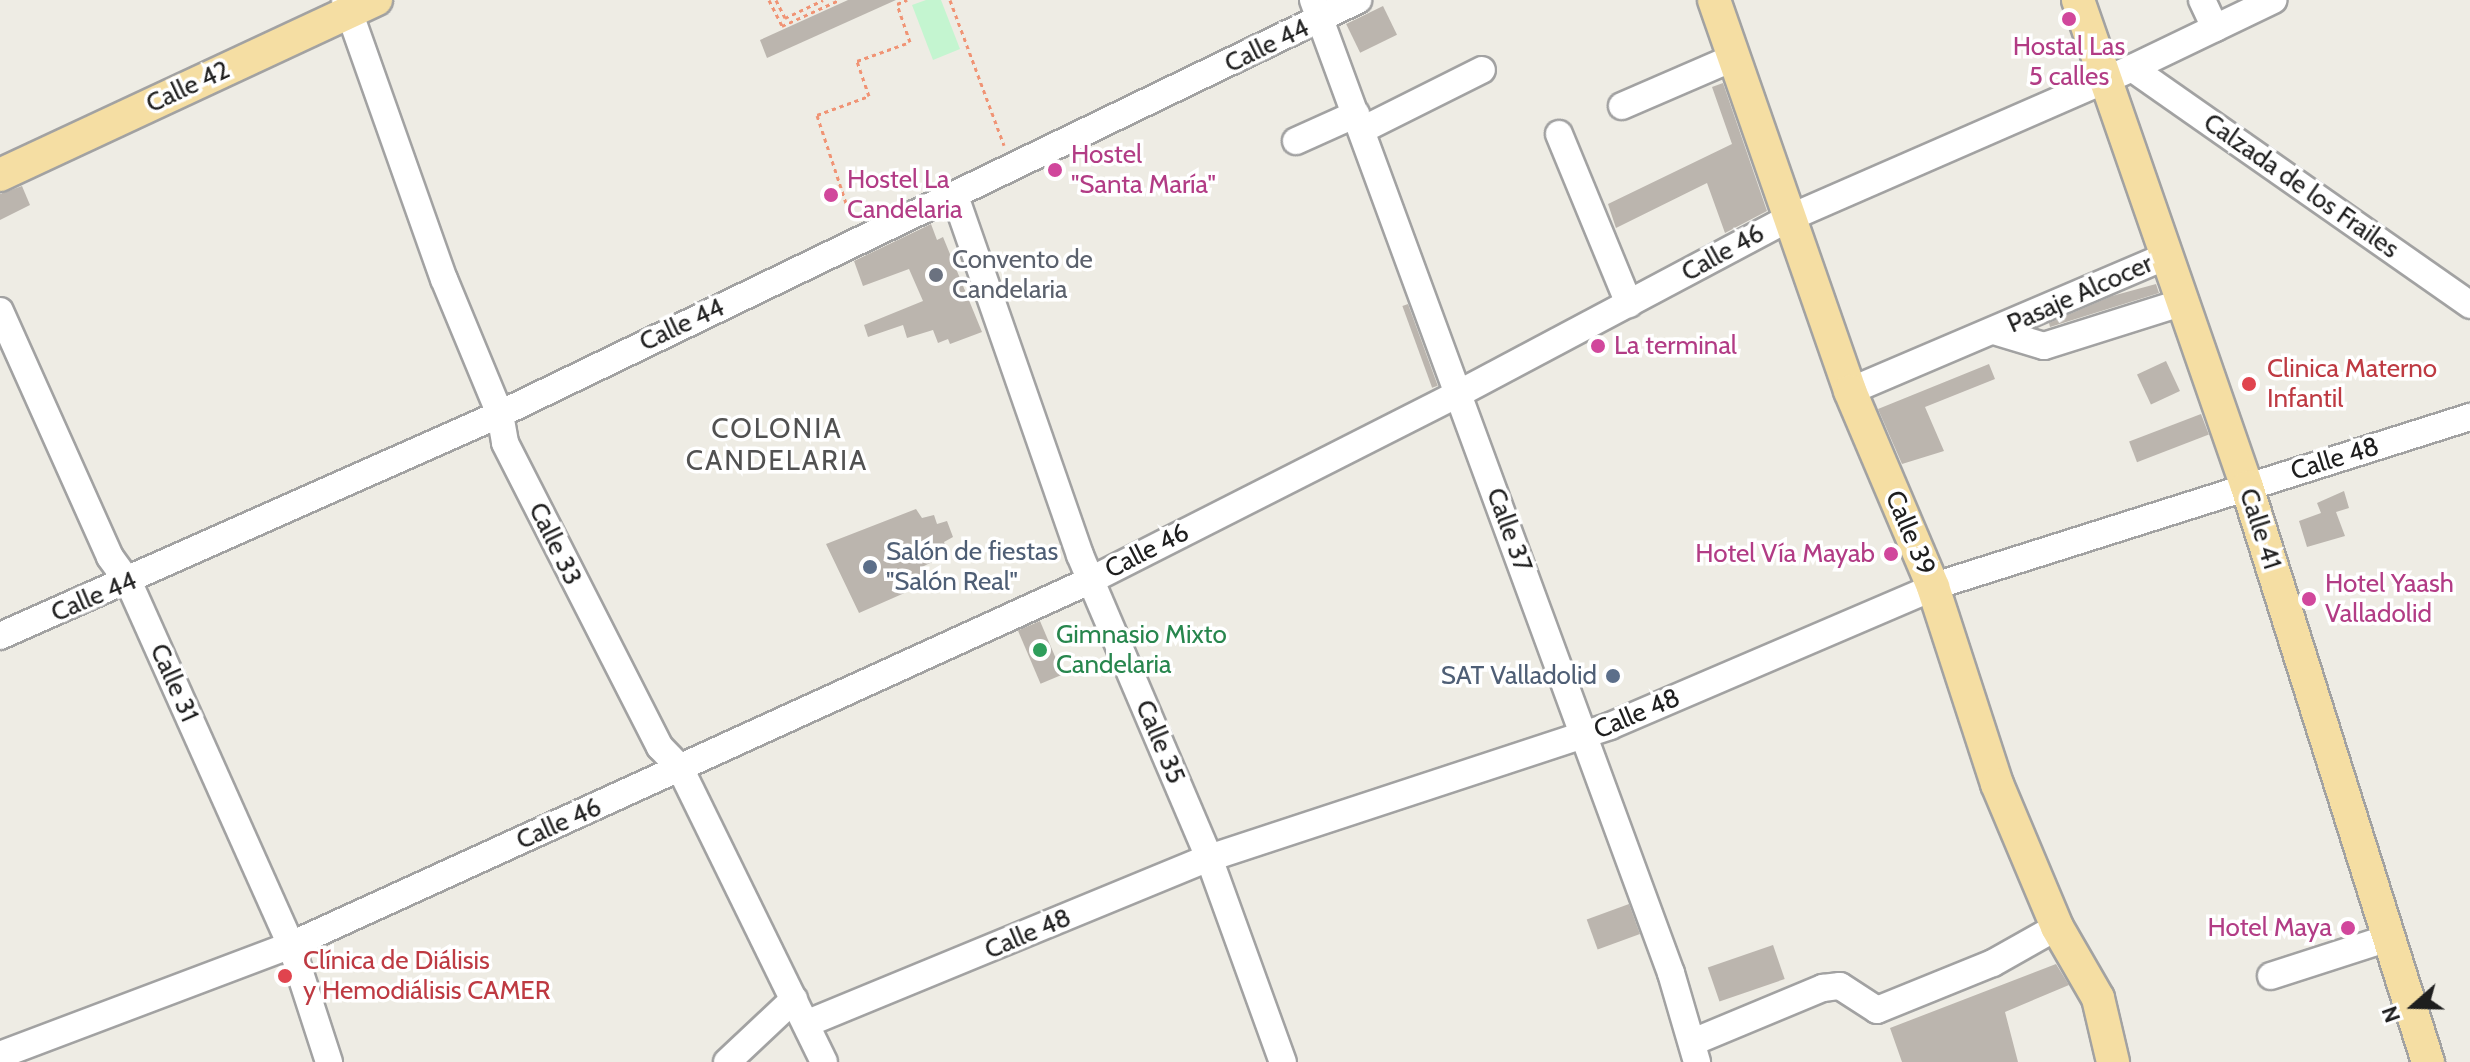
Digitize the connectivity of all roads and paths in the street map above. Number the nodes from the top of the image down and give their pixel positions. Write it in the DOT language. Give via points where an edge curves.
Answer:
graph roads {
  1 [pos="769,0"];
  2 [pos="776,0"];
  3 [pos="823,0"];
  4 [pos="839,0"];
  5 [pos="907,0"];
  6 [pos="950,0"];
  7 [pos="1358,0"];
  8 [pos="1714,0"];
  9 [pos="2078,0"];
  10 [pos="2202,0"];
  11 [pos="2273,0"];
  12 [pos="896,2"];
  13 [pos="357,4"];
  14 [pos="1317,10"];
  15 [pos="2215,28"];
  16 [pos="1733,58"];
  17 [pos="1482,70"];
  18 [pos="2120,73"];
  19 [pos="1622,106"];
  20 [pos="1359,122"];
  21 [pos="1559,134"];
  22 [pos="1296,141"];
  23 [pos="1012,168"];
  24 [pos="0,175"];
  25 [pos="955,196"];
  26 [pos="1787,219"];
  27 [pos="859,241"];
  28 [pos="2166,256"];
  29 [pos="2180,303"];
  30 [pos="1629,304"];
  31 [pos="2470,305"];
  32 [pos="0,311"];
  33 [pos="1994,331"];
  34 [pos="1850,391"];
  35 [pos="1460,393"];
  36 [pos="500,414"];
  37 [pos="2470,417"];
  38 [pos="2247,487"];
  39 [pos="1091,580"];
  40 [pos="129,583"];
  41 [pos="1933,587"];
  42 [pos="0,636"];
  43 [pos="1584,736"];
  44 [pos="680,768"];
  45 [pos="1209,858"];
  46 [pos="2057,927"];
  47 [pos="2389,938"];
  48 [pos="291,945"];
  49 [pos="2271,976"];
  50 [pos="794,999"];
  51 [pos="808,1023"];
  52 [pos="46,1052"];
  53 [pos="1695,1052"];
  54 [pos="0,1055"];
  55 [pos="329,1062"];
  56 [pos="727,1062"];
  57 [pos="824,1062"];
  58 [pos="1283,1062"];
  59 [pos="2113,1062"];
  60 [pos="2428,1062"];
  1 -- 4 [label="path" via="782,26"];
  2 -- 3 [label="path" via="785,18"];
  5 -- 12 [label="path"];
  6 -- 23 [label="path"];
  7 -- 14 [label="street, Calle 44"];
  8 -- 16 [label="main road, Calle 39"];
  9 -- 18 [label="main road, Calle 41"];
  10 -- 15 [label="street"];
  11 -- 15 [label="street, Calle 46"];
  12 -- 27 [label="path" via="910,42 857,61 869,96 817,115"];
  13 -- 24 [label="main road, Calle 42"];
  13 -- 36 [label="street, Calle 33" via="444,279"];
  14 -- 20 [label="street, Calle 37"];
  14 -- 23 [label="street, Calle 44"];
  15 -- 18 [label="street, Calle 46"];
  16 -- 19 [label="street"];
  16 -- 26 [label="main road, Calle 39"];
  17 -- 20 [label="street"];
  18 -- 26 [label="street, Calle 46"];
  18 -- 28 [label="main road, Calle 41"];
  18 -- 31 [label="street, Calzada de los Frailes"];
  20 -- 22 [label="street"];
  20 -- 35 [label="street, Calle 37"];
  21 -- 30 [label="street"];
  23 -- 25 [label="street, Calle 44"];
  25 -- 27 [label="street, Calle 44"];
  25 -- 39 [label="street, Calle 35"];
  26 -- 30 [label="street, Calle 46"];
  26 -- 34 [label="main road, Calle 39"];
  27 -- 36 [label="street, Calle 44"];
  28 -- 29 [label="main road, Calle 41"];
  28 -- 33 [label="street, Pasaje Alcocer"];
  29 -- 33 [label="street, Pasaje Alcocer" via="2044,346"];
  29 -- 38 [label="main road, Calle 41"];
  30 -- 35 [label="street, Calle 46"];
  32 -- 40 [label="street, Calle 31" via="110,557"];
  33 -- 34 [label="street, Pasaje Alcocer"];
  34 -- 41 [label="main road, Calle 39"];
  35 -- 39 [label="street, Calle 46"];
  35 -- 43 [label="street, Calle 37"];
  36 -- 40 [label="street, Calle 44"];
  36 -- 44 [label="street, Calle 33" via="505,443 570,576 660,747"];
  37 -- 38 [label="street, Calle 48"];
  38 -- 41 [label="street, Calle 48"];
  38 -- 47 [label="main road, Calle 41"];
  39 -- 44 [label="street, Calle 46"];
  39 -- 45 [label="street, Calle 35"];
  40 -- 42 [label="street, Calle 44"];
  40 -- 48 [label="street, Calle 31"];
  41 -- 43 [label="street, Calle 48"];
  41 -- 46 [label="main road, Calle 39" via="1997,784"];
  43 -- 45 [label="street, Calle 48"];
  43 -- 53 [label="street, Calle 37"];
  44 -- 48 [label="street, Calle 46"];
  44 -- 50 [label="street, Calle 33"];
  45 -- 51 [label="street, Calle 48"];
  45 -- 58 [label="street, Calle 35"];
  46 -- 53 [label="street" via="1993,963 1877,1010 1840,986 1823,988"];
  46 -- 59 [label="main road, Calle 39" via="2098,998"];
  47 -- 49 [label="street"];
  47 -- 60 [label="main road, Calle 41"];
  48 -- 52 [label="street, Calle 46"];
  48 -- 55 [label="street, Calle 31"];
  50 -- 51 [label="street, Calle 33"];
  50 -- 56 [label="street"];
  51 -- 57 [label="street, Calle 33"];
  52 -- 54 [label="street, Calle 46"];
}
